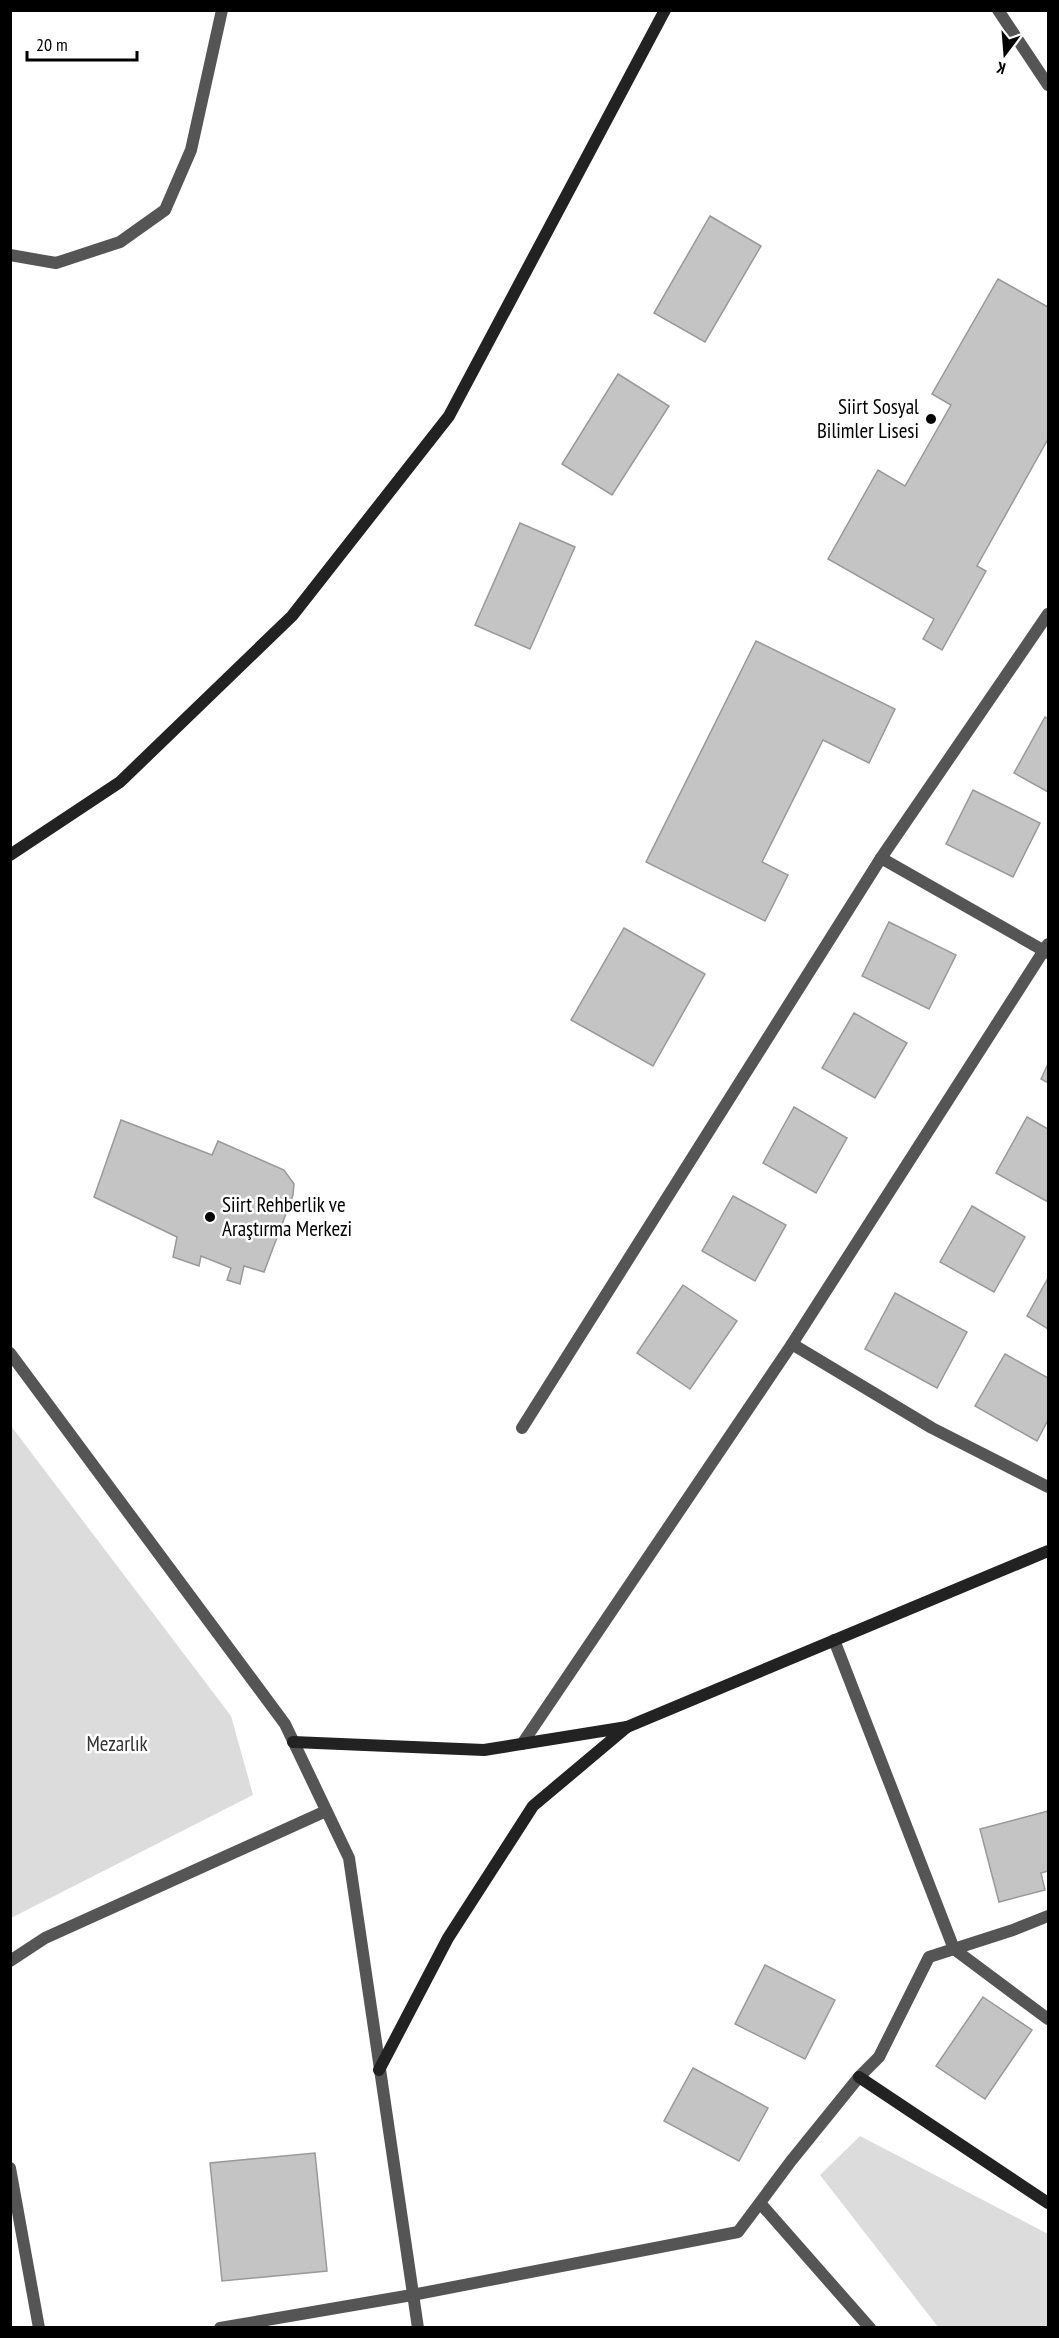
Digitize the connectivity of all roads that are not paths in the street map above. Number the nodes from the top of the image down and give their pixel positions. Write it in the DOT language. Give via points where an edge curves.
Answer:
graph roads {
  1 [pos="222,10"];
  2 [pos="665,10"];
  3 [pos="998,10"];
  4 [pos="1048,86"];
  5 [pos="10,255"];
  6 [pos="1048,614"];
  7 [pos="10,855"];
  8 [pos="881,858"];
  9 [pos="1047,949"];
  10 [pos="792,1344"];
  11 [pos="10,1353"];
  12 [pos="522,1428"];
  13 [pos="1048,1487"];
  14 [pos="1048,1551"];
  15 [pos="834,1640"];
  16 [pos="627,1727"];
  17 [pos="293,1742"];
  18 [pos="522,1744"];
  19 [pos="326,1811"];
  20 [pos="1048,1916"];
  21 [pos="954,1949"];
  22 [pos="10,1961"];
  23 [pos="1048,2019"];
  24 [pos="379,2070"];
  25 [pos="859,2077"];
  26 [pos="10,2168"];
  27 [pos="760,2203"];
  28 [pos="1048,2203"];
  29 [pos="412,2295"];
  30 [pos="39,2328"];
  31 [pos="220,2328"];
  32 [pos="418,2328"];
  33 [pos="870,2328"];
  1 -- 5 [label="street" via="191,150 165,210 120,242 56,263"];
  2 -- 7 [label="street" via="449,417 292,616 120,782"];
  3 -- 4 [label="street"];
  6 -- 8 [label="street"];
  8 -- 9 [label="street"];
  8 -- 12 [label="street"];
  9 -- 10 [label="street"];
  10 -- 13 [label="street" via="932,1428"];
  10 -- 18 [label="street"];
  11 -- 17 [label="street" via="285,1724"];
  14 -- 15 [label="street"];
  15 -- 16 [label="street"];
  15 -- 21 [label="street"];
  16 -- 18 [label="street"];
  16 -- 24 [label="street" via="533,1806 448,1938"];
  17 -- 18 [label="street" via="484,1750"];
  17 -- 19 [label="street"];
  19 -- 22 [label="street" via="45,1938"];
  19 -- 24 [label="street" via="349,1858"];
  20 -- 21 [label="street"];
  21 -- 23 [label="street"];
  21 -- 25 [label="street" via="929,1957 879,2057"];
  24 -- 29 [label="street"];
  25 -- 27 [label="street"];
  25 -- 28 [label="street"];
  26 -- 30 [label="street"];
  27 -- 29 [label="street" via="738,2232"];
  27 -- 33 [label="street"];
  29 -- 31 [label="street"];
  29 -- 32 [label="street"];
}
